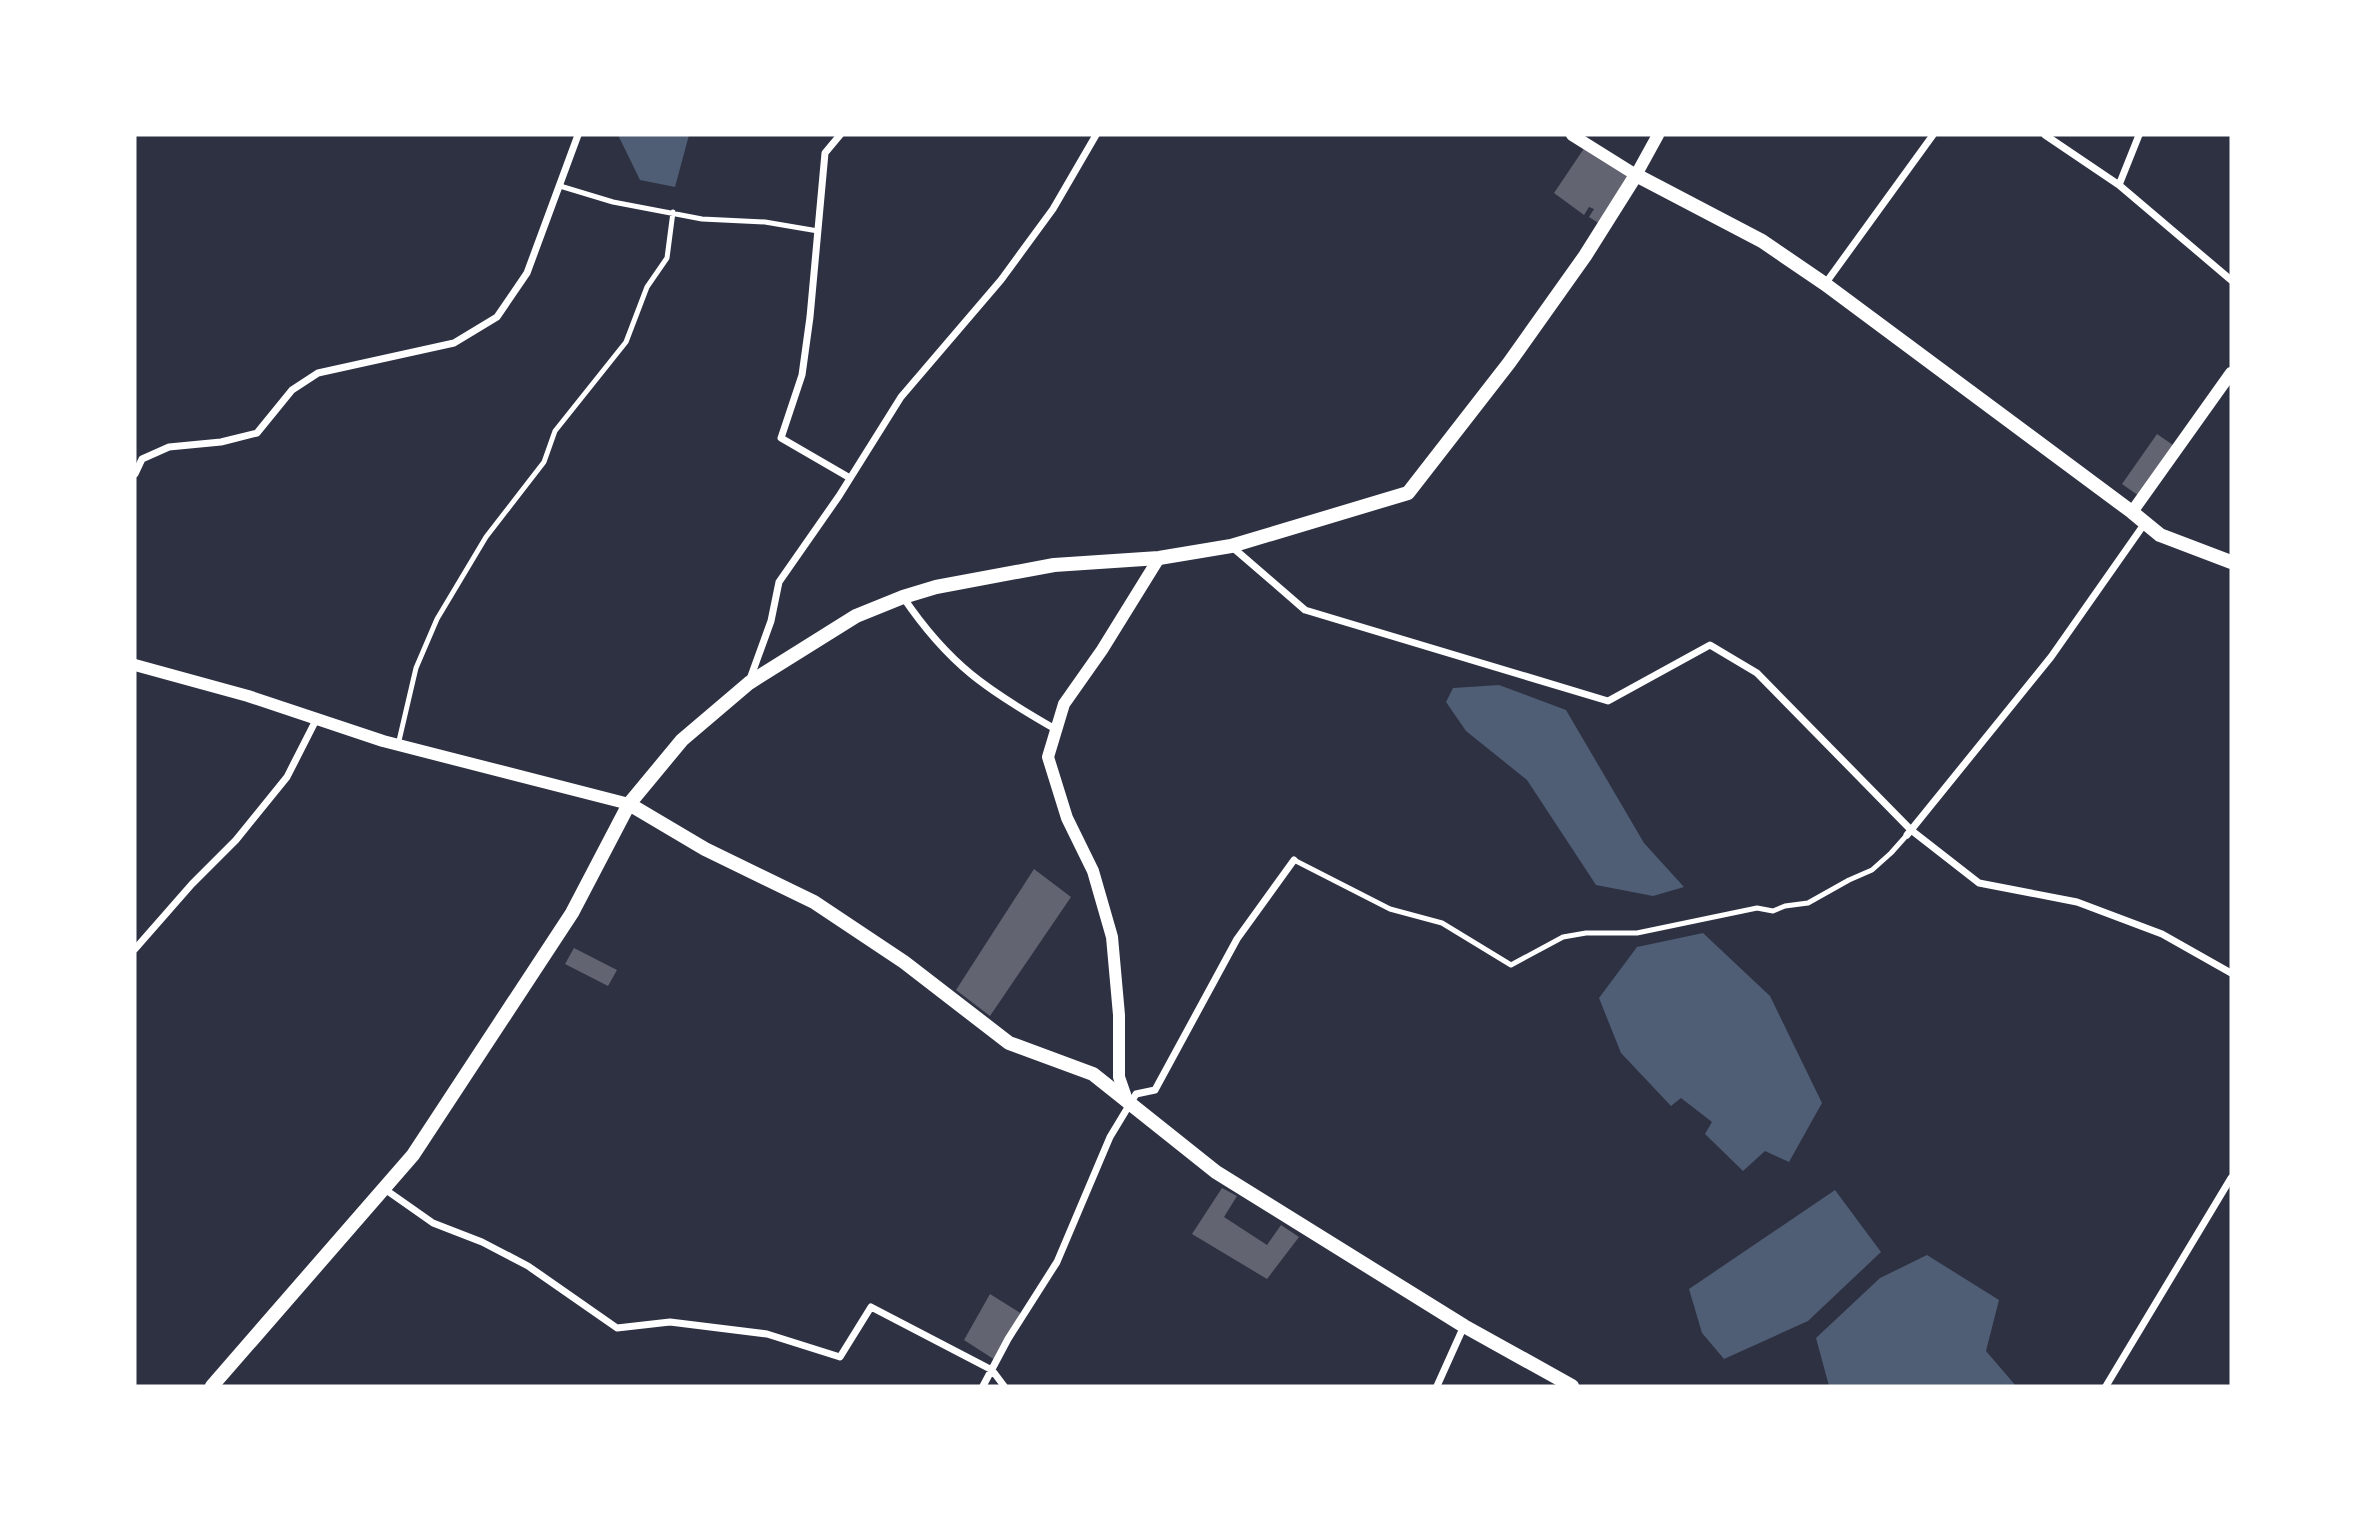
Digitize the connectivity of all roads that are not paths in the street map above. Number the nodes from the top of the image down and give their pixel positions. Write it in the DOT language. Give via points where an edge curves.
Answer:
graph roads {
  1 [pos="578,135"];
  2 [pos="840,135"];
  3 [pos="1096,135"];
  4 [pos="1572,135"];
  5 [pos="1658,135"];
  6 [pos="1933,135"];
  7 [pos="2046,135"];
  8 [pos="2139,135"];
  9 [pos="1636,175"];
  10 [pos="2119,185"];
  11 [pos="560,186"];
  12 [pos="673,212"];
  13 [pos="818,231"];
  14 [pos="2231,280"];
  15 [pos="1825,284"];
  16 [pos="2231,373"];
  17 [pos="135,474"];
  18 [pos="850,478"];
  19 [pos="2132,512"];
  20 [pos="2145,523"];
  21 [pos="1231,546"];
  22 [pos="1159,558"];
  23 [pos="2231,562"];
  24 [pos="903,597"];
  25 [pos="135,665"];
  26 [pos="749,683"];
  27 [pos="316,720"];
  28 [pos="1057,730"];
  29 [pos="398,745"];
  30 [pos="629,804"];
  31 [pos="1909,833"];
  32 [pos="1294,860"];
  33 [pos="135,949"];
  34 [pos="2231,973"];
  35 [pos="1132,1099"];
  36 [pos="2231,1178"];
  37 [pos="386,1190"];
  38 [pos="1464,1326"];
  39 [pos="992,1370"];
  40 [pos="1001,1383"];
  41 [pos="212,1386"];
  42 [pos="983,1386"];
  43 [pos="1437,1386"];
  44 [pos="1572,1386"];
  45 [pos="2106,1386"];
  1 -- 11 [label="street"];
  2 -- 13 [label="street" via="825,153"];
  3 -- 18 [label="street" via="1053,209 1001,280 901,397"];
  4 -- 9 [label="street"];
  5 -- 9 [label="street"];
  6 -- 15 [label="street"];
  7 -- 10 [label="street"];
  8 -- 10 [label="street"];
  9 -- 15 [label="main road" via="1762,241"];
  9 -- 21 [label="main road" via="1509,363 1408,493"];
  10 -- 14 [label="street"];
  11 -- 12 [label="lane" via="613,202"];
  11 -- 17 [label="street" via="527,273 496,317 454,343 318,373 292,390 257,433 169,447 142,459"];
  12 -- 13 [label="lane"];
  12 -- 29 [label="lane" via="667,258 647,287 626,342 555,431 544,462 486,537 437,619 416,668"];
  13 -- 18 [label="street" via="802,375 780,438"];
  15 -- 19 [label="main road"];
  16 -- 19 [label="street"];
  18 -- 26 [label="street" via="779,582"];
  19 -- 20 [label="main road"];
  20 -- 23 [label="main road" via="2160,535"];
  20 -- 31 [label="street" via="2052,657"];
  21 -- 22 [label="main road"];
  21 -- 31 [label="street" via="1305,610 1608,701 1710,645 1757,673"];
  22 -- 24 [label="main road" via="1054,565"];
  22 -- 28 [label="street" via="1065,704"];
  24 -- 26 [label="main road" via="856,616"];
  24 -- 28 [label="street" via="943,651 967,673"];
  25 -- 27 [label="street"];
  26 -- 30 [label="main road" via="682,740"];
  27 -- 29 [label="street"];
  27 -- 33 [label="street" via="287,777 236,840"];
  28 -- 35 [label="street" via="1048,757 1067,818 1093,871 1112,937 1119,1077"];
  29 -- 30 [label="street"];
  30 -- 35 [label="main road" via="705,849 814,902 904,962 1009,1043 1093,1074"];
  30 -- 37 [label="main road" via="572,913"];
  31 -- 32 [label="lane" via="1872,870 1808,903 1773,911 1757,908 1637,933 1563,937 1511,965 1442,923 1390,909"];
  31 -- 34 [label="street" via="1979,883 2077,902 2162,934"];
  32 -- 35 [label="street" via="1237,939 1155,1090"];
  35 -- 38 [label="main road" via="1216,1172"];
  35 -- 39 [label="street" via="1110,1137 1057,1262"];
  36 -- 45 [label="street"];
  37 -- 39 [label="street" via="433,1223 528,1266 617,1328 670,1322 767,1334 840,1357 871,1307"];
  37 -- 41 [label="main road"];
  38 -- 43 [label="street"];
  38 -- 44 [label="main road"];
  39 -- 40 [label="street"];
  39 -- 42 [label="street"];
}
